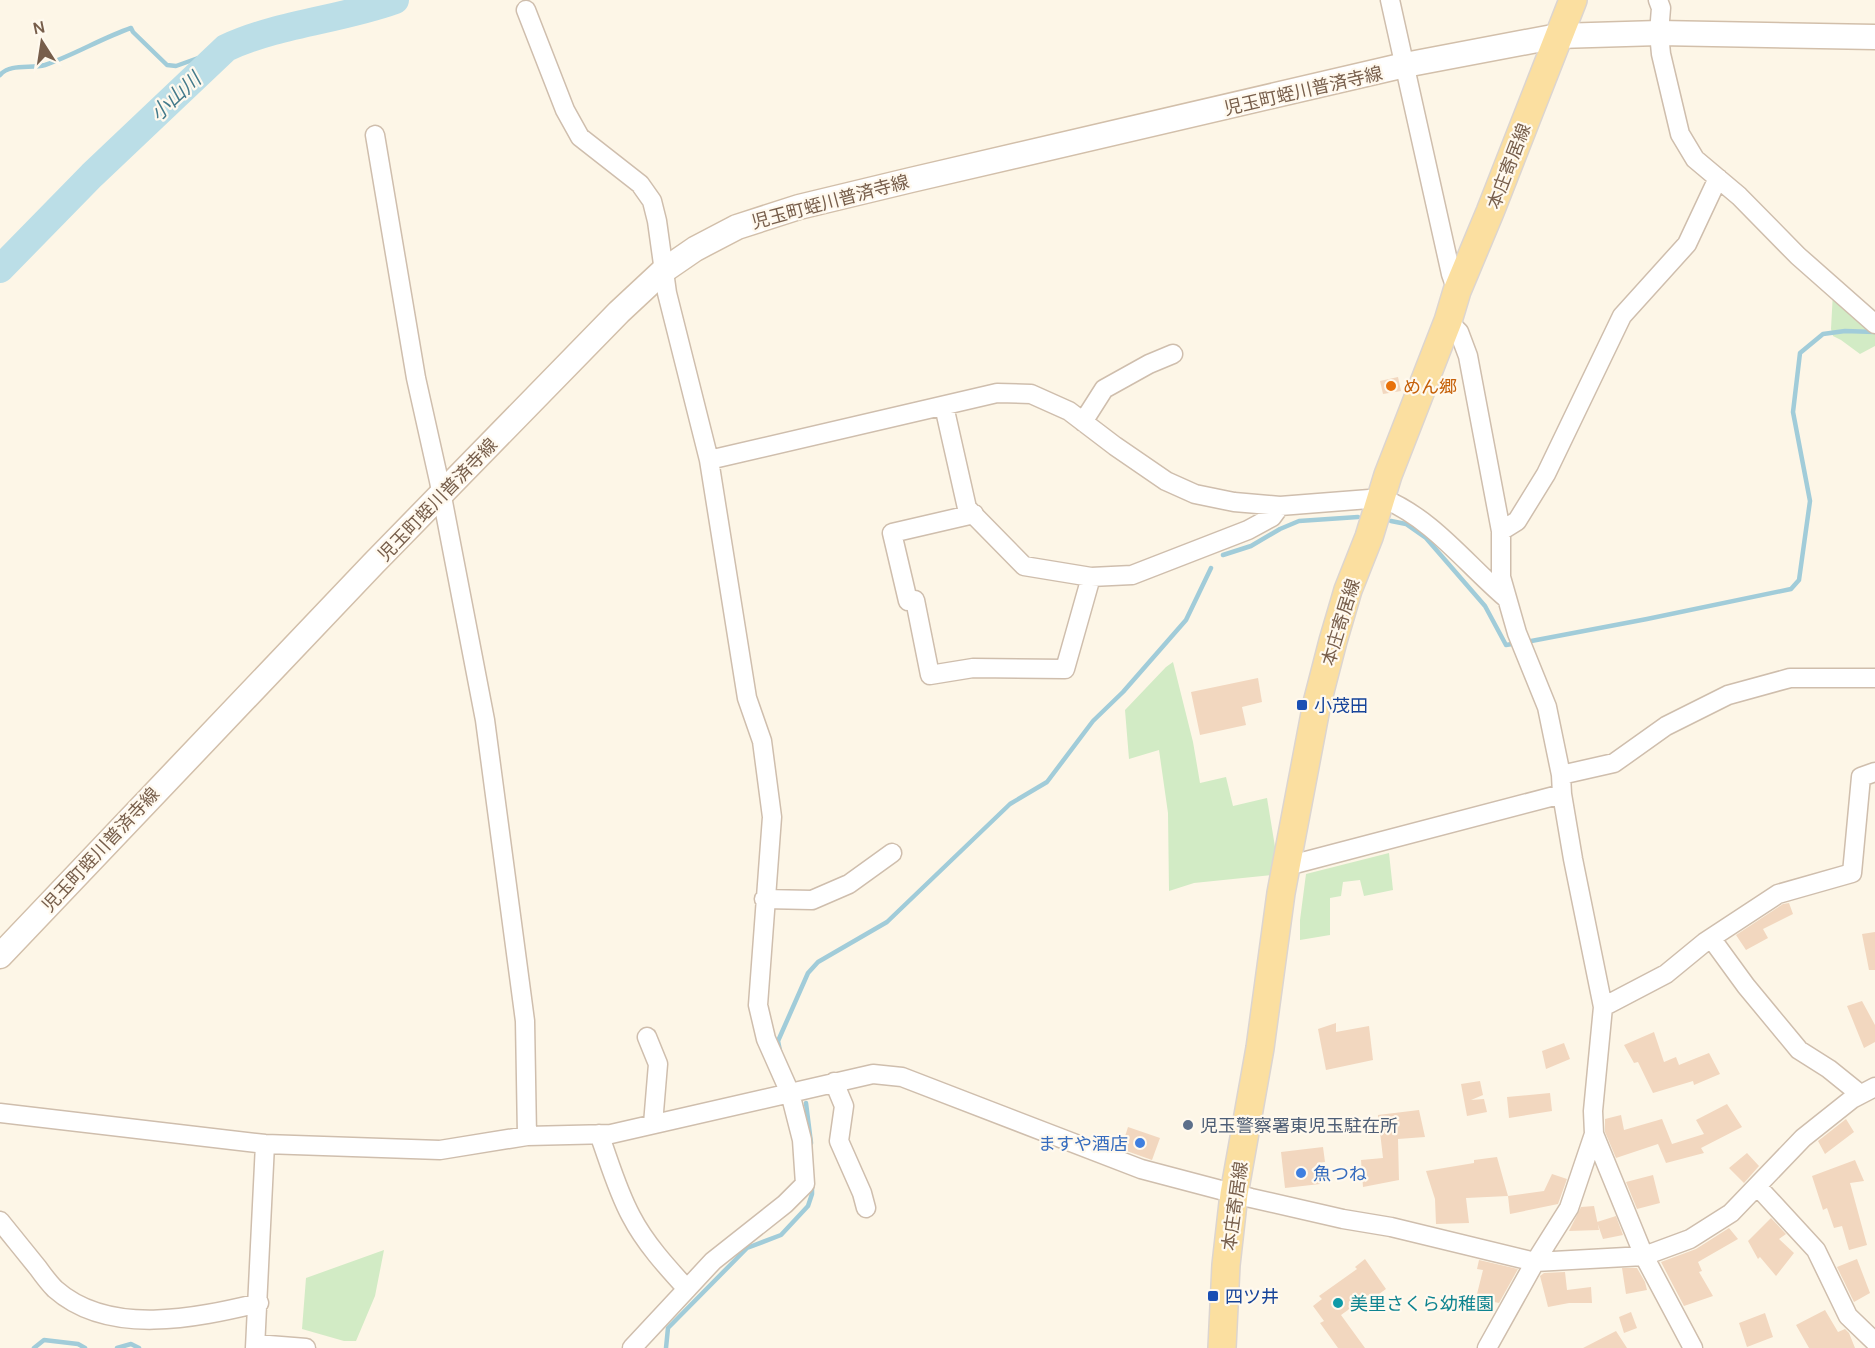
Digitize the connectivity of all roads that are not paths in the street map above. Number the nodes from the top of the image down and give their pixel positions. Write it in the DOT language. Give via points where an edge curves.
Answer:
graph roads {
  1 [pos="1390,0"];
  2 [pos="1573,0"];
  3 [pos="1658,0"];
  4 [pos="526,10"];
  5 [pos="1659,33"];
  6 [pos="1558,36"];
  7 [pos="1875,37"];
  8 [pos="1405,65"];
  9 [pos="375,135"];
  10 [pos="1718,178"];
  11 [pos="663,271"];
  12 [pos="1457,291"];
  13 [pos="1448,321"];
  14 [pos="1874,323"];
  15 [pos="1173,354"];
  16 [pos="944,406"];
  17 [pos="1083,422"];
  18 [pos="709,460"];
  19 [pos="441,495"];
  20 [pos="1382,498"];
  21 [pos="1280,506"];
  22 [pos="974,514"];
  23 [pos="1501,531"];
  24 [pos="1091,577"];
  25 [pos="1506,598"];
  26 [pos="1875,678"];
  27 [pos="1875,772"];
  28 [pos="1561,775"];
  29 [pos="1562,794"];
  30 [pos="892,854"];
  31 [pos="1287,866"];
  32 [pos="764,899"];
  33 [pos="1711,938"];
  34 [pos="0,956"];
  35 [pos="1604,1007"];
  36 [pos="647,1037"];
  37 [pos="834,1082"];
  38 [pos="1868,1090"];
  39 [pos="790,1093"];
  40 [pos="0,1113"];
  41 [pos="653,1124"];
  42 [pos="599,1134"];
  43 [pos="1594,1134"];
  44 [pos="527,1136"];
  45 [pos="265,1144"];
  46 [pos="1757,1186"];
  47 [pos="1234,1194"];
  48 [pos="866,1208"];
  49 [pos="0,1221"];
  50 [pos="1644,1256"];
  51 [pos="1535,1262"];
  52 [pos="687,1289"];
  53 [pos="259,1303"];
  54 [pos="1875,1342"];
  55 [pos="255,1346"];
  56 [pos="1489,1347"];
  57 [pos="306,1348"];
  58 [pos="632,1348"];
  59 [pos="1222,1348"];
  60 [pos="1693,1348"];
  1 -- 8 [label="street"];
  2 -- 6 [label="main road, 本庄寄居線"];
  3 -- 5 [label="street"];
  4 -- 11 [label="street" via="565,110 580,137 640,184 652,201"];
  5 -- 6 [label="main road, 児玉町蛭川普済寺線"];
  5 -- 7 [label="main road, 児玉町蛭川普済寺線"];
  5 -- 10 [label="street" via="1680,134 1695,159"];
  6 -- 8 [label="main road, 児玉町蛭川普済寺線"];
  6 -- 12 [label="main road, 本庄寄居線"];
  8 -- 11 [label="main road, 児玉町蛭川普済寺線" via="799,207 737,227"];
  8 -- 12 [label="street"];
  9 -- 19 [label="street" via="416,378"];
  10 -- 14 [label="street"];
  10 -- 23 [label="street" via="1687,244 1622,316 1545,474 1517,521"];
  11 -- 18 [label="street"];
  11 -- 19 [label="main road, 児玉町蛭川普済寺線"];
  12 -- 13 [label="main road, 本庄寄居線"];
  13 -- 20 [label="main road, 本庄寄居線"];
  13 -- 23 [label="street" via="1459,332 1468,356"];
  15 -- 17 [label="street" via="1104,390"];
  16 -- 17 [label="street" via="998,393 1031,394 1069,411"];
  16 -- 18 [label="street"];
  16 -- 22 [label="street" via="968,508"];
  17 -- 21 [label="street" via="1166,481 1195,494"];
  18 -- 32 [label="street" via="747,698 762,741 771,807"];
  19 -- 34 [label="main road, 児玉町蛭川普済寺線"];
  19 -- 44 [label="street" via="485,720 525,1021"];
  20 -- 21 [label="street"];
  20 -- 25 [label="street" via="1421,518"];
  20 -- 31 [label="main road, 本庄寄居線" via="1333,641 1317,703"];
  21 -- 24 [label="street" via="1272,517 1248,530 1132,575"];
  22 -- 24 [label="street" via="1024,566"];
  22 -- 24 [label="street" via="892,533 908,601 915,600 930,675 973,668 1065,669"];
  23 -- 25 [label="street"];
  25 -- 28 [label="street" via="1547,707"];
  26 -- 28 [label="street" via="1790,678 1728,696 1666,726 1614,763"];
  27 -- 33 [label="street" via="1861,777 1852,873 1778,894"];
  28 -- 29 [label="street"];
  29 -- 31 [label="street"];
  29 -- 35 [label="street"];
  30 -- 32 [label="street" via="849,884 812,900"];
  31 -- 47 [label="main road, 本庄寄居線"];
  32 -- 39 [label="street" via="758,1005 766,1039"];
  33 -- 35 [label="street" via="1666,974"];
  33 -- 38 [label="street" via="1799,1050"];
  35 -- 43 [label="street"];
  36 -- 41 [label="street" via="658,1064"];
  37 -- 39 [label="street"];
  37 -- 47 [label="street" via="873,1074 902,1077 1141,1168"];
  37 -- 48 [label="street" via="844,1106 839,1141"];
  38 -- 46 [label="street" via="1803,1138"];
  39 -- 41 [label="street"];
  39 -- 52 [label="street" via="802,1140 805,1185 714,1261"];
  40 -- 45 [label="street"];
  41 -- 42 [label="street"];
  42 -- 44 [label="street"];
  42 -- 52 [label="street" via="632,1217 648,1243"];
  43 -- 50 [label="street"];
  43 -- 51 [label="street" via="1569,1208"];
  44 -- 45 [label="street" via="440,1150"];
  45 -- 53 [label="street"];
  46 -- 50 [label="street" via="1731,1213 1690,1239"];
  46 -- 54 [label="street" via="1816,1250 1848,1316"];
  47 -- 51 [label="street"];
  47 -- 59 [label="main road, 本庄寄居線"];
  49 -- 53 [label="street" via="55,1289 81,1306 111,1318 202,1317"];
  50 -- 51 [label="street"];
  50 -- 60 [label="street"];
  51 -- 56 [label="street"];
  52 -- 58 [label="street"];
  53 -- 55 [label="street"];
  55 -- 57 [label="street"];
}
